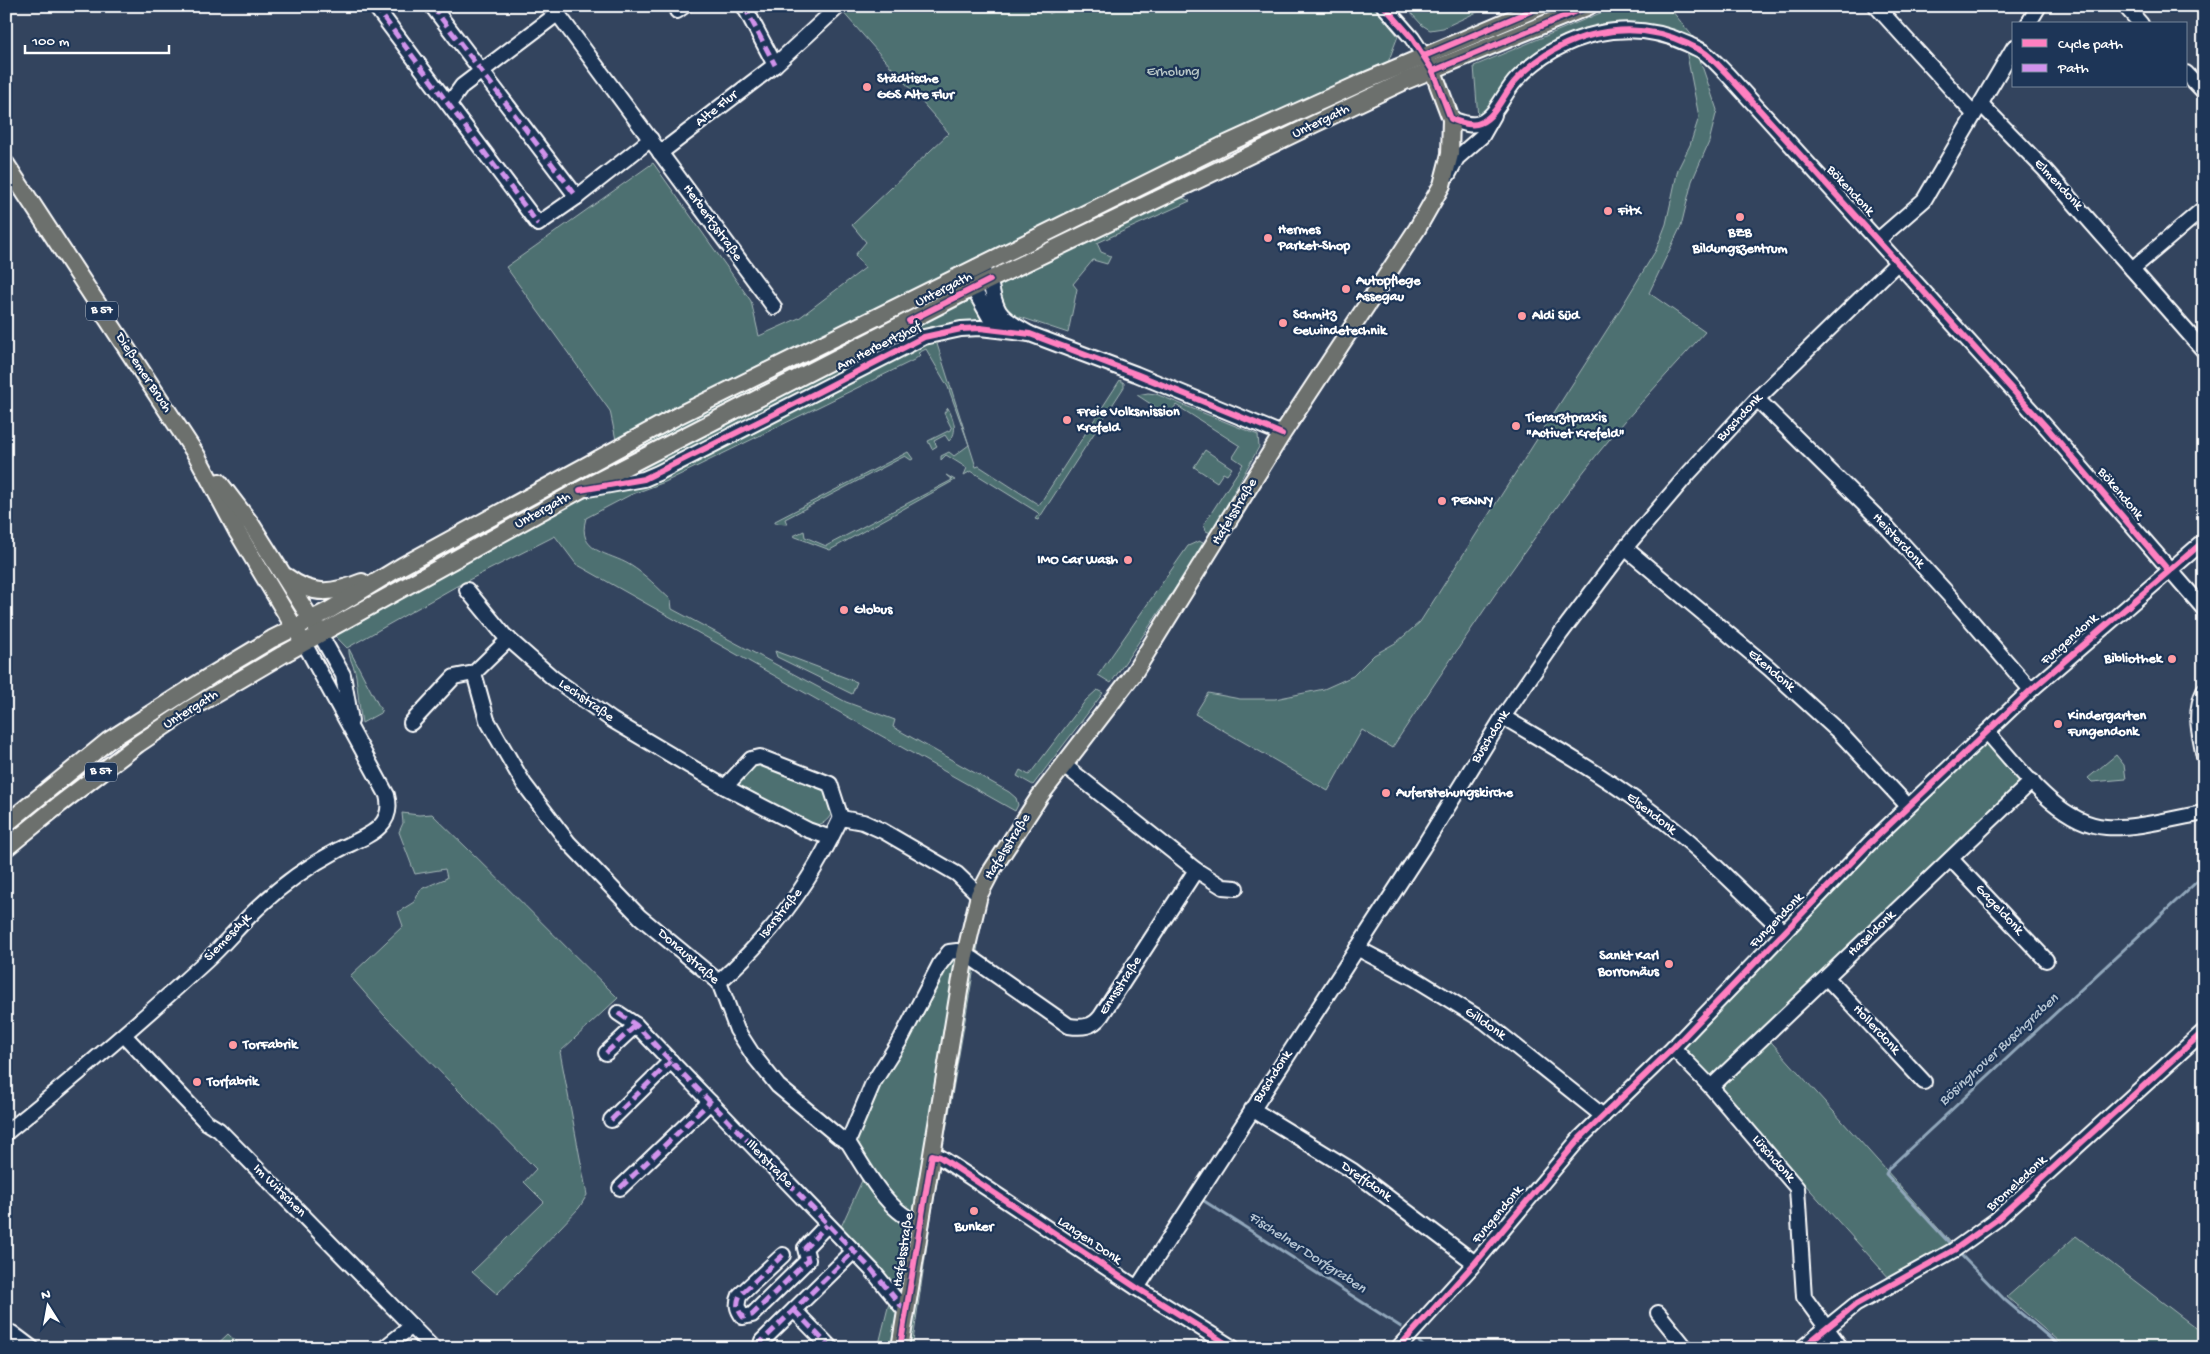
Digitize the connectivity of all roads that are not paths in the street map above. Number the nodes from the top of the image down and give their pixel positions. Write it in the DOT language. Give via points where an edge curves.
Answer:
graph roads {
  1 [pos="375,6"];
  2 [pos="432,6"];
  3 [pos="744,6"];
  4 [pos="839,6"];
  5 [pos="1384,6"];
  6 [pos="1542,6"];
  7 [pos="1590,6"];
  8 [pos="1876,6"];
  9 [pos="2039,6"];
  10 [pos="2125,6"];
  11 [pos="554,10"];
  12 [pos="2029,22"];
  13 [pos="2139,22"];
  14 [pos="2012,50"];
  15 [pos="1424,56"];
  16 [pos="775,65"];
  17 [pos="1433,71"];
  18 [pos="481,73"];
  19 [pos="2188,75"];
  20 [pos="2204,92"];
  21 [pos="448,104"];
  22 [pos="1496,108"];
  23 [pos="1977,109"];
  24 [pos="1451,119"];
  25 [pos="651,139"];
  26 [pos="660,153"];
  27 [pos="6,164"];
  28 [pos="1442,186"];
  29 [pos="577,197"];
  30 [pos="2204,208"];
  31 [pos="1878,240"];
  32 [pos="1897,263"];
  33 [pos="976,267"];
  34 [pos="2132,270"];
  35 [pos="990,280"];
  36 [pos="973,288"];
  37 [pos="774,307"];
  38 [pos="1030,334"];
  39 [pos="2204,352"];
  40 [pos="1757,399"];
  41 [pos="1282,434"];
  42 [pos="198,456"];
  43 [pos="580,490"];
  44 [pos="2204,541"];
  45 [pos="1625,548"];
  46 [pos="402,566"];
  47 [pos="2168,570"];
  48 [pos="286,576"];
  49 [pos="467,590"];
  50 [pos="2204,609"];
  51 [pos="312,619"];
  52 [pos="296,628"];
  53 [pos="320,634"];
  54 [pos="509,639"];
  55 [pos="304,643"];
  56 [pos="474,673"];
  57 [pos="2031,690"];
  58 [pos="2204,691"];
  59 [pos="1503,716"];
  60 [pos="411,723"];
  61 [pos="354,732"];
  62 [pos="1987,732"];
  63 [pos="2204,756"];
  64 [pos="1064,765"];
  65 [pos="2032,781"];
  66 [pos="725,787"];
  67 [pos="1908,806"];
  68 [pos="26,807"];
  69 [pos="2204,813"];
  70 [pos="841,818"];
  71 [pos="6,824"];
  72 [pos="831,838"];
  73 [pos="11,844"];
  74 [pos="1951,859"];
  75 [pos="1196,870"];
  76 [pos="1236,888"];
  77 [pos="979,895"];
  78 [pos="1784,932"];
  79 [pos="1357,948"];
  80 [pos="965,955"];
  81 [pos="2046,960"];
  82 [pos="1827,978"];
  83 [pos="719,982"];
  84 [pos="618,1013"];
  85 [pos="636,1025"];
  86 [pos="2204,1031"];
  87 [pos="124,1035"];
  88 [pos="1673,1048"];
  89 [pos="606,1053"];
  90 [pos="671,1061"];
  91 [pos="1924,1082"];
  92 [pos="1711,1087"];
  93 [pos="710,1102"];
  94 [pos="1252,1109"];
  95 [pos="1603,1116"];
  96 [pos="611,1120"];
  97 [pos="6,1133"];
  98 [pos="848,1142"];
  99 [pos="932,1155"];
  100 [pos="620,1188"];
  101 [pos="921,1223"];
  102 [pos="827,1225"];
  103 [pos="854,1252"];
  104 [pos="783,1255"];
  105 [pos="1475,1263"];
  106 [pos="1137,1288"];
  107 [pos="907,1309"];
  108 [pos="794,1310"];
  109 [pos="1658,1313"];
  110 [pos="412,1326"];
  111 [pos="1826,1328"];
  112 [pos="8,1333"];
  113 [pos="32,1348"];
  114 [pos="384,1348"];
  115 [pos="433,1348"];
  116 [pos="760,1348"];
  117 [pos="832,1348"];
  118 [pos="900,1348"];
  119 [pos="1233,1348"];
  120 [pos="1398,1348"];
  121 [pos="1686,1348"];
  122 [pos="1802,1348"];
  123 [pos="1841,1348"];
  1 -- 21 [label="street"];
  2 -- 18 [label="street"];
  3 -- 16 [label="street"];
  4 -- 16 [label="street, Alte Flur"];
  5 -- 15 [label="street"];
  6 -- 15 [label="main road, Untergath"];
  7 -- 17 [label="main road, Untergath"];
  8 -- 23 [label="street, Elmendonk"];
  9 -- 12 [label="street"];
  10 -- 13 [label="street"];
  11 -- 18 [label="street, Herbertzstraße"];
  11 -- 25 [label="street, Herbertzstraße"];
  14 -- 23 [label="street"];
  15 -- 17 [label="main road, Hafelsstraße"];
  15 -- 33 [label="main road, Untergath" via="1224,145"];
  16 -- 26 [label="street, Alte Flur"];
  17 -- 24 [label="main road, Hafelsstraße"];
  17 -- 35 [label="main road, Untergath" via="1337,113"];
  18 -- 21 [label="street, Herbertzstraße" via="462,86"];
  18 -- 29 [label="street"];
  19 -- 20 [label="street"];
  21 -- 29 [label="street" via="538,224"];
  22 -- 24 [label="street, Bökendonk" via="1480,124"];
  22 -- 28 [label="street, Bökendonk" via="1482,136 1457,158"];
  22 -- 31 [label="street, Bökendonk" via="1515,80 1538,60 1582,37 1625,30 1673,37 1704,52 1727,74"];
  23 -- 31 [label="street" via="1924,200"];
  23 -- 34 [label="street, Elmendonk" via="2068,196"];
  24 -- 28 [label="main road, Hafelsstraße" via="1450,154"];
  25 -- 26 [label="street, Herbertzstraße"];
  25 -- 29 [label="street"];
  26 -- 37 [label="street, Herbertzstraße"];
  27 -- 42 [label="main road, Dießemer Bruch / B 57"];
  28 -- 41 [label="main road, Hafelsstraße"];
  30 -- 34 [label="street"];
  31 -- 32 [label="street, Bökendonk"];
  32 -- 40 [label="street, Buschdonk"];
  32 -- 47 [label="street, Bökendonk" via="2048,430"];
  33 -- 35 [label="street"];
  33 -- 36 [label="street"];
  33 -- 46 [label="main road, Untergath" via="678,416"];
  34 -- 39 [label="street, Elmendonk"];
  35 -- 36 [label="main road, Untergath"];
  35 -- 38 [label="street" via="1000,312"];
  36 -- 38 [label="street" via="990,318 1008,328"];
  36 -- 43 [label="main road, Untergath"];
  38 -- 41 [label="street, Am Herbertzhof"];
  38 -- 43 [label="street, Am Herbertzhof" via="980,328 924,337 658,473 644,479"];
  40 -- 45 [label="street, Buschdonk"];
  40 -- 57 [label="street, Heisterdonk" via="1888,528"];
  41 -- 64 [label="main road, Hafelsstraße" via="1132,676"];
  42 -- 48 [label="main road, Dießemer Bruch / B 57" via="237,504"];
  42 -- 52 [label="main road, Dießemer Bruch / B 57" via="238,533"];
  43 -- 53 [label="main road, Untergath"];
  44 -- 47 [label="street, Fungendonk"];
  45 -- 59 [label="street, Buschdonk"];
  45 -- 67 [label="street, Ekendonk" via="1769,668 1838,732"];
  46 -- 48 [label="main road, Untergath" via="350,587 324,592 299,586"];
  46 -- 51 [label="main road, Untergath"];
  47 -- 50 [label="street, Bökendonk"];
  47 -- 57 [label="street, Fungendonk"];
  48 -- 51 [label="main road, Dießemer Bruch / B 57"];
  49 -- 54 [label="street, Lechstraße"];
  51 -- 52 [label="main road, Untergath / B 57"];
  51 -- 53 [label="main road, Dießemer Bruch / B 57"];
  52 -- 55 [label="main road, Dießemer Bruch / B 57"];
  52 -- 68 [label="main road, Untergath / B 57" via="210,676 108,741"];
  53 -- 55 [label="main road, Untergath / B 57"];
  53 -- 61 [label="street, Siemesdyk" via="343,675"];
  54 -- 56 [label="street"];
  54 -- 66 [label="street, Lechstraße" via="553,678 612,720"];
  55 -- 61 [label="street, Siemesdyk"];
  55 -- 73 [label="main road, Untergath / B 57" via="190,709 138,744"];
  56 -- 60 [label="street" via="454,678"];
  56 -- 83 [label="street, Donaustraße" via="487,720 524,784 568,842 640,916"];
  57 -- 62 [label="street, Fungendonk"];
  58 -- 63 [label="street" via="2197,720"];
  59 -- 78 [label="street, Elsendonk" via="1578,760 1649,810 1716,867"];
  59 -- 79 [label="street, Buschdonk"];
  61 -- 87 [label="street, Siemesdyk" via="387,795 390,811 386,820 281,887 212,956"];
  62 -- 65 [label="street"];
  62 -- 67 [label="street, Fungendonk"];
  64 -- 75 [label="street"];
  64 -- 77 [label="main road, Hafelsstraße" via="1031,810"];
  65 -- 69 [label="street" via="2054,804 2076,819 2104,827 2118,828"];
  65 -- 74 [label="street, Haseldonk"];
  66 -- 70 [label="street" via="751,759 760,757 830,784"];
  66 -- 72 [label="street, Lechstraße" via="808,830"];
  67 -- 78 [label="street, Fungendonk"];
  68 -- 71 [label="main road, Untergath / B 57"];
  68 -- 73 [label="main road, Untergath / B 57"];
  70 -- 72 [label="street"];
  70 -- 77 [label="street" via="863,822 883,831 957,874"];
  72 -- 83 [label="street, Isarstraße" via="804,887 768,932"];
  74 -- 81 [label="street, Gageldonk"];
  74 -- 82 [label="street, Haseldonk"];
  75 -- 76 [label="street" via="1222,887"];
  75 -- 80 [label="street, Ennsstraße" via="1098,1021 1090,1025 1081,1028 1069,1026"];
  77 -- 80 [label="main road, Hafelsstraße"];
  78 -- 88 [label="street, Fungendonk"];
  79 -- 94 [label="street, Buschdonk"];
  79 -- 95 [label="street, Gilldonk" via="1484,1021"];
  80 -- 98 [label="street" via="949,952 940,964 901,1039 873,1083"];
  80 -- 99 [label="main road, Hafelsstraße"];
  82 -- 91 [label="street, Hollerdonk"];
  82 -- 92 [label="street, Haseldonk"];
  83 -- 98 [label="street, Donaustraße" via="737,1030 753,1055 778,1086"];
  84 -- 85 [label="street, Illerstraße"];
  85 -- 89 [label="street"];
  85 -- 90 [label="street, Illerstraße"];
  86 -- 111 [label="street, Bromeledonk" via="1996,1220 1954,1250 1855,1305"];
  87 -- 97 [label="street, Siemesdyk"];
  87 -- 110 [label="street, Im Witschen" via="206,1122 218,1130"];
  88 -- 92 [label="street, Lüschdonk"];
  88 -- 95 [label="street, Fungendonk"];
  90 -- 93 [label="street, Illerstraße"];
  90 -- 96 [label="street"];
  92 -- 111 [label="street, Lüschdonk" via="1797,1188 1804,1296"];
  93 -- 100 [label="street"];
  93 -- 102 [label="street, Illerstraße"];
  94 -- 105 [label="street, Dreffdonk" via="1353,1171"];
  94 -- 106 [label="street, Buschdonk"];
  95 -- 105 [label="street, Fungendonk" via="1536,1188"];
  98 -- 101 [label="street, Donaustraße" via="891,1204"];
  99 -- 101 [label="main road, Hafelsstraße"];
  99 -- 106 [label="street, Langen Donk" via="940,1157"];
  101 -- 107 [label="main road, Hafelsstraße"];
  102 -- 103 [label="street, Illerstraße"];
  102 -- 104 [label="street" via="805,1248 808,1260 752,1315 743,1317 738,1310 740,1295"];
  103 -- 107 [label="street, Illerstraße"];
  103 -- 108 [label="street"];
  105 -- 120 [label="street, Fungendonk"];
  106 -- 119 [label="street, Langen Donk"];
  107 -- 118 [label="main road, Hafelsstraße"];
  108 -- 116 [label="street" via="762,1341"];
  108 -- 117 [label="street"];
  109 -- 121 [label="street"];
  110 -- 114 [label="street"];
  110 -- 115 [label="street, Im Witschen"];
  111 -- 122 [label="street"];
  111 -- 123 [label="street, Lüschdonk"];
  112 -- 113 [label="street"];
}
